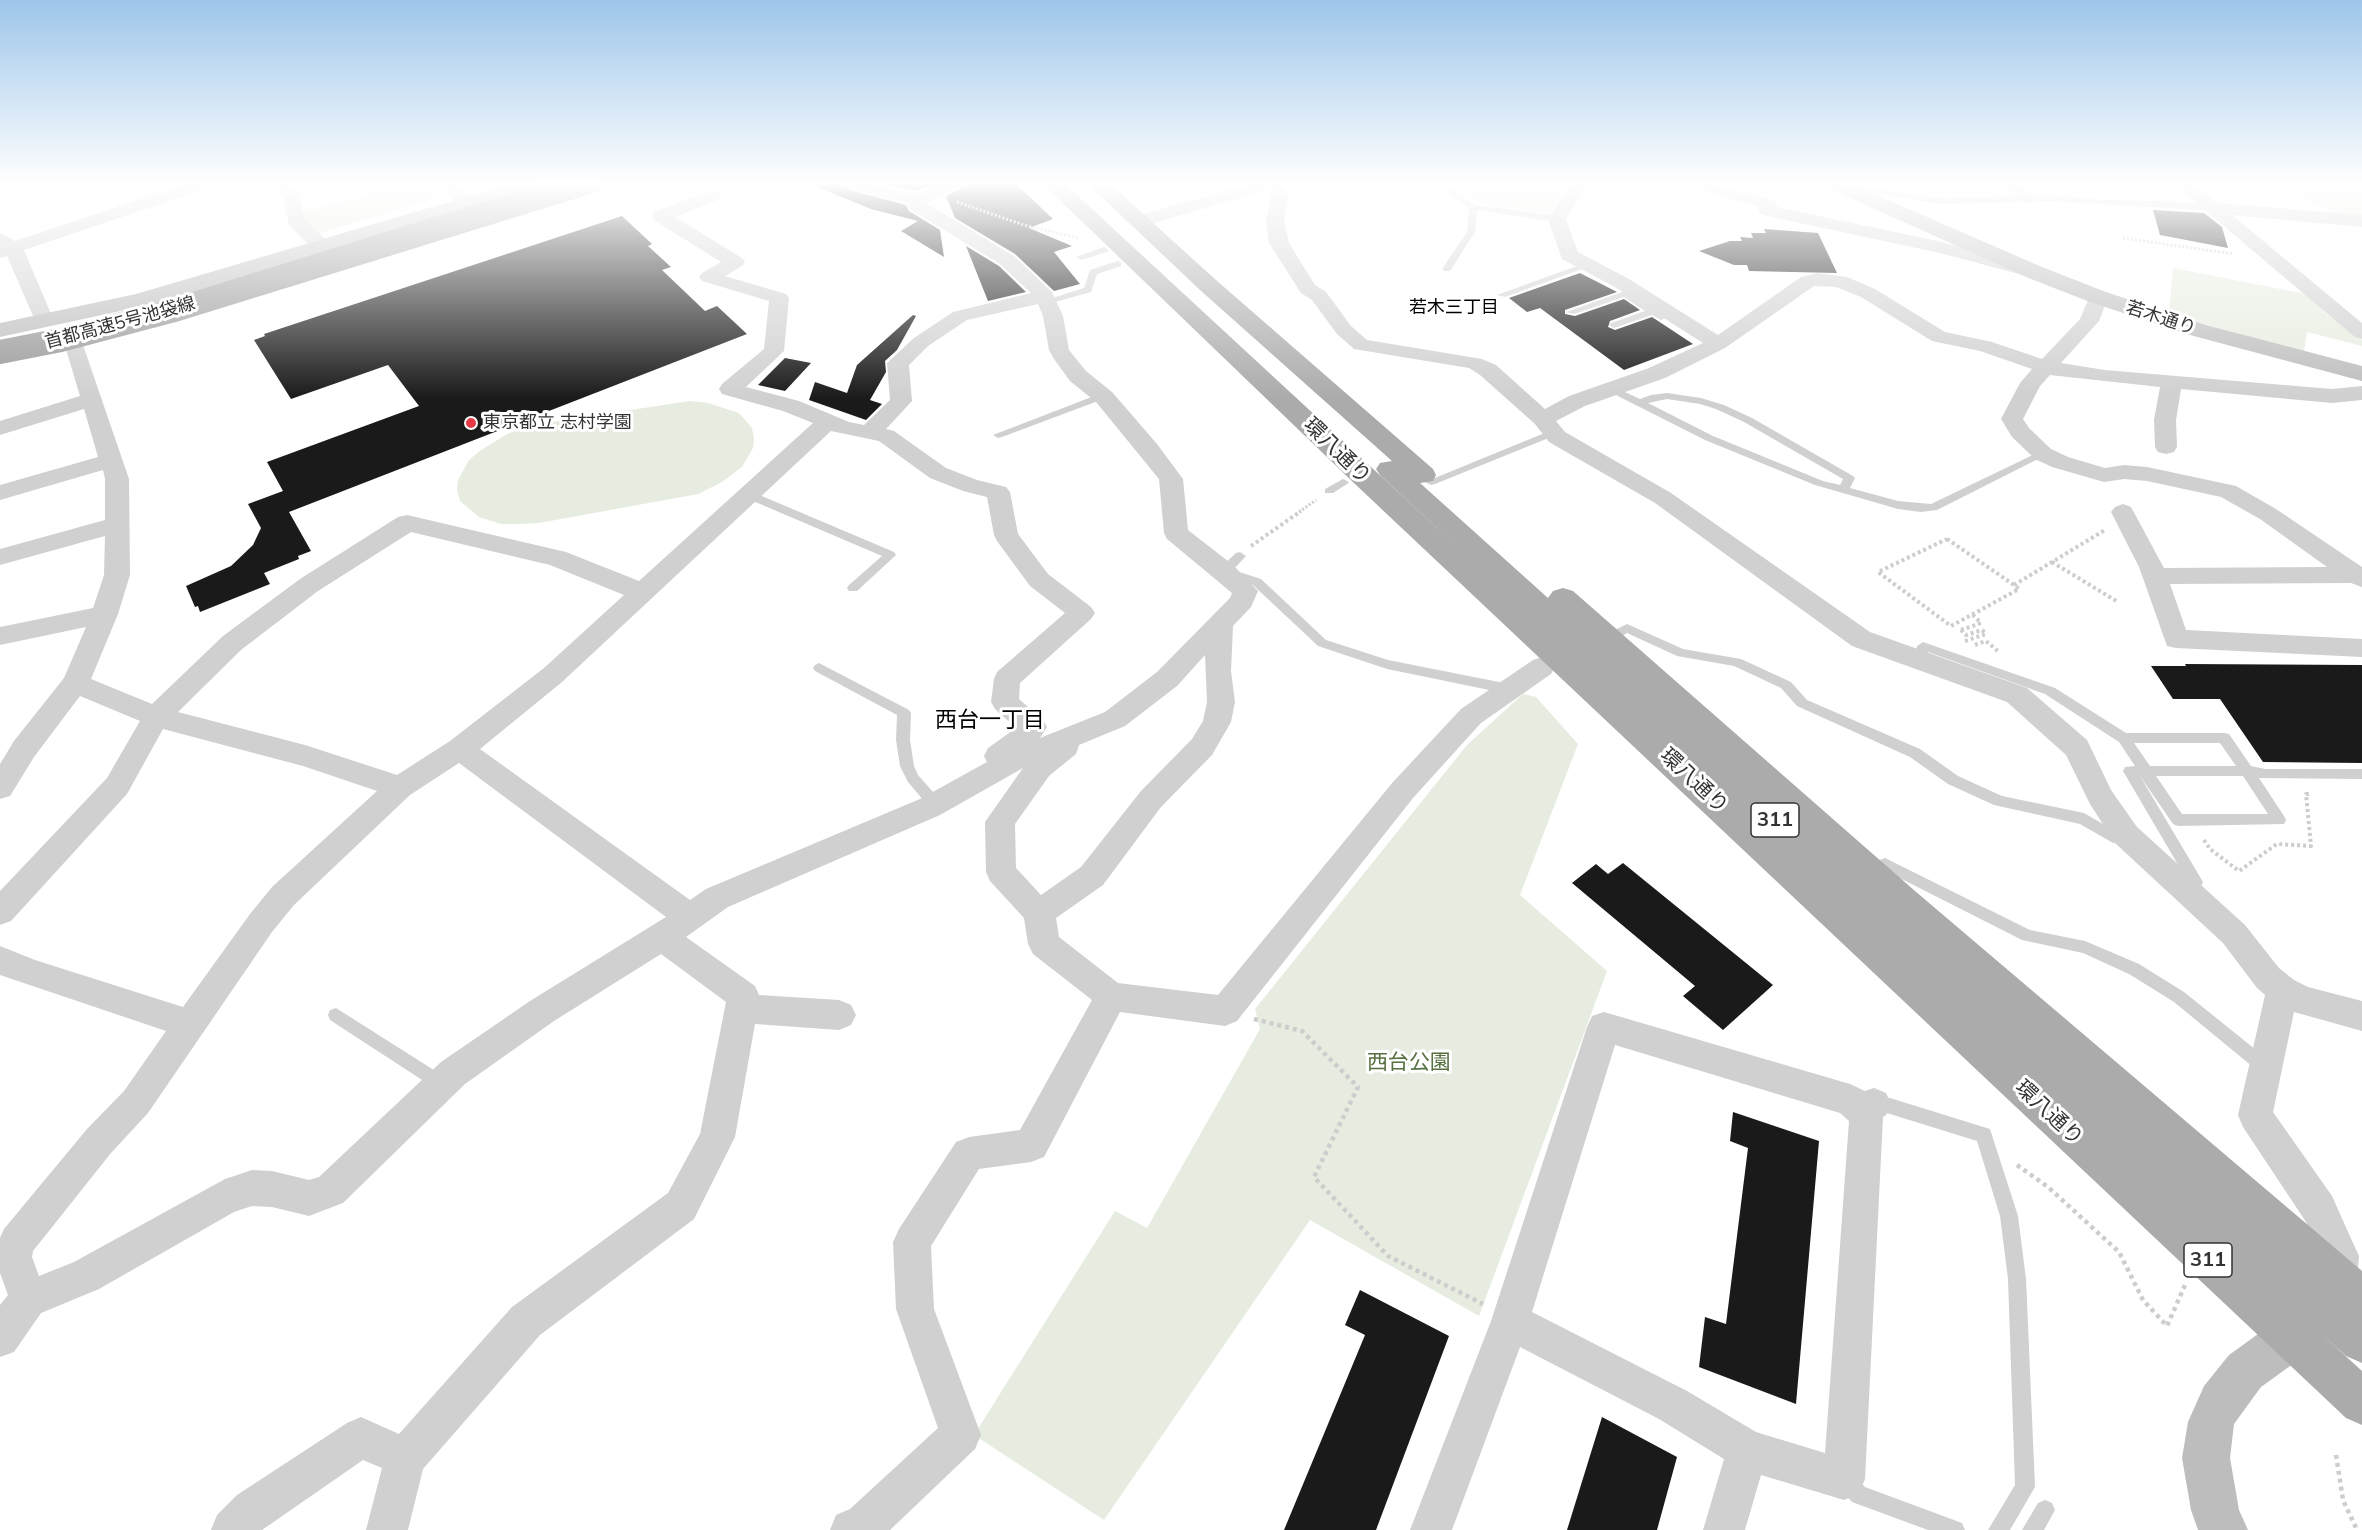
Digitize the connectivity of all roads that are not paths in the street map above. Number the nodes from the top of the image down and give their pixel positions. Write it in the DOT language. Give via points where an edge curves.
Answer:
graph roads {
  1 [pos="9,255"];
  2 [pos="293,255"];
  3 [pos="318,255"];
  4 [pos="351,255"];
  5 [pos="371,255"];
  6 [pos="724,255"];
  7 [pos="999,255"];
  8 [pos="1138,255"];
  9 [pos="1146,255"];
  10 [pos="1161,255"];
  11 [pos="1287,255"];
  12 [pos="1455,255"];
  13 [pos="1570,255"];
  14 [pos="1966,255"];
  15 [pos="1997,255"];
  16 [pos="2271,255"];
  17 [pos="1081,257"];
  18 [pos="1111,257"];
  19 [pos="1588,266"];
  20 [pos="1446,269"];
  21 [pos="2034,272"];
  22 [pos="1184,294"];
  23 [pos="1502,296"];
  24 [pos="2098,297"];
  25 [pos="1046,298"];
  26 [pos="1571,312"];
  27 [pos="1662,312"];
  28 [pos="44,321"];
  29 [pos="1614,325"];
  30 [pos="0,330"];
  31 [pos="2362,333"];
  32 [pos="0,340"];
  33 [pos="1718,344"];
  34 [pos="75,346"];
  35 [pos="0,352"];
  36 [pos="0,362"];
  37 [pos="2048,368"];
  38 [pos="2362,374"];
  39 [pos="2172,381"];
  40 [pos="1612,389"];
  41 [pos="2362,393"];
  42 [pos="1102,396"];
  43 [pos="92,399"];
  44 [pos="1641,403"];
  45 [pos="1308,408"];
  46 [pos="827,422"];
  47 [pos="1547,426"];
  48 [pos="0,428"];
  49 [pos="870,432"];
  50 [pos="998,435"];
  51 [pos="2166,447"];
  52 [pos="2043,454"];
  53 [pos="112,460"];
  54 [pos="1431,482"];
  55 [pos="1843,490"];
  56 [pos="0,493"];
  57 [pos="750,495"];
  58 [pos="2117,519"];
  59 [pos="116,525"];
  60 [pos="0,557"];
  61 [pos="1232,563"];
  62 [pos="2154,576"];
  63 [pos="2359,577"];
  64 [pos="853,588"];
  65 [pos="644,594"];
  66 [pos="105,614"];
  67 [pos="1220,625"];
  68 [pos="0,636"];
  69 [pos="1603,641"];
  70 [pos="2362,648"];
  71 [pos="1920,659"];
  72 [pos="1542,667"];
  73 [pos="819,668"];
  74 [pos="75,683"];
  75 [pos="1509,689"];
  76 [pos="156,717"];
  77 [pos="1083,731"];
  78 [pos="2124,738"];
  79 [pos="460,749"];
  80 [pos="12,752"];
  81 [pos="2143,769"];
  82 [pos="2247,771"];
  83 [pos="2362,774"];
  84 [pos="400,787"];
  85 [pos="0,788"];
  86 [pos="963,788"];
  87 [pos="935,804"];
  88 [pos="2127,835"];
  89 [pos="1885,864"];
  90 [pos="2185,889"];
  91 [pos="0,912"];
  92 [pos="1039,913"];
  93 [pos="676,927"];
  94 [pos="0,960"];
  95 [pos="2282,990"];
  96 [pos="1111,996"];
  97 [pos="741,1008"];
  98 [pos="336,1015"];
  99 [pos="839,1015"];
  100 [pos="2362,1016"];
  101 [pos="190,1024"];
  102 [pos="2266,1068"];
  103 [pos="442,1084"];
  104 [pos="1868,1106"];
  105 [pos="2054,1118"];
  106 [pos="2343,1297"];
  107 [pos="28,1299"];
  108 [pos="1498,1314"];
  109 [pos="2293,1337"];
  110 [pos="0,1338"];
  111 [pos="2362,1340"];
  112 [pos="2362,1402"];
  113 [pos="1747,1450"];
  114 [pos="405,1458"];
  115 [pos="1844,1479"];
  116 [pos="2045,1510"];
  117 [pos="860,1529"];
  118 [pos="232,1530"];
  119 [pos="387,1530"];
  120 [pos="1431,1530"];
  121 [pos="1724,1530"];
  122 [pos="1955,1530"];
  123 [pos="1998,1530"];
  124 [pos="2032,1530"];
  125 [pos="2223,1530"];
  1 -- 28 [label="street"];
  2 -- 28 [label="main road" via="140,300"];
  3 -- 32 [label="highway, 首都高速5号池袋線" via="167,302"];
  4 -- 35 [label="highway, 首都高速5号池袋線, bridge" via="171,311"];
  5 -- 34 [label="main road"];
  6 -- 46 [label="street" via="735,262 709,277 779,298 774,351 730,389 792,406"];
  7 -- 25 [label="street"];
  8 -- 22 [label="main road, 環八通り / 311"];
  9 -- 22 [label="main road, 環八通り / 311"];
  10 -- 22 [label="main road"];
  11 -- 47 [label="street" via="1308,289 1319,296 1344,330 1361,345 1475,363 1488,370"];
  12 -- 20 [label="lane"];
  13 -- 19 [label="street"];
  14 -- 21 [label="street"];
  15 -- 21 [label="main road, 若木通り"];
  16 -- 31 [label="street"];
  17 -- 18 [label="lane"];
  18 -- 22 [label="main road"];
  18 -- 25 [label="lane" via="1093,272 1088,290"];
  19 -- 23 [label="lane"];
  19 -- 27 [label="street" via="1622,282"];
  21 -- 24 [label="main road, 若木通り"];
  22 -- 45 [label="main road, 環八通り / 311"];
  22 -- 45 [label="main road" via="1258,338"];
  22 -- 45 [label="main road" via="1209,341"];
  24 -- 37 [label="street" via="2089,321"];
  24 -- 38 [label="main road, 若木通り" via="2198,330"];
  25 -- 42 [label="street" via="1059,350 1078,376"];
  25 -- 49 [label="street" via="960,316 921,342 898,363 902,401"];
  26 -- 27 [label="lane" via="1625,294"];
  27 -- 29 [label="lane"];
  27 -- 33 [label="street"];
  28 -- 30 [label="main road"];
  33 -- 37 [label="street" via="1808,281 1818,279 1840,281 1868,293 1939,337 1985,346"];
  33 -- 40 [label="street"];
  34 -- 36 [label="main road"];
  34 -- 43 [label="street"];
  37 -- 39 [label="street"];
  37 -- 52 [label="street" via="2031,383 2012,419"];
  39 -- 41 [label="street" via="2332,396"];
  39 -- 51 [label="street" via="2165,420"];
  40 -- 44 [label="lane"];
  40 -- 47 [label="street" via="1577,401"];
  42 -- 50 [label="lane"];
  42 -- 61 [label="street" via="1172,479 1176,533"];
  43 -- 48 [label="street"];
  43 -- 53 [label="street"];
  44 -- 55 [label="lane" via="1709,438"];
  44 -- 55 [label="lane" via="1667,396 1720,407 1849,478"];
  45 -- 54 [label="main road"];
  45 -- 72 [label="main road" via="1336,486"];
  45 -- 105 [label="main road, 環八通り / 311"];
  45 -- 106 [label="main road, 環八通り / 311" via="1718,769"];
  46 -- 49 [label="street"];
  46 -- 57 [label="street"];
  47 -- 54 [label="lane"];
  47 -- 71 [label="street" via="1664,498 1861,639"];
  49 -- 86 [label="street" via="886,436 938,474 998,492 1006,535 1039,580 1083,613 1007,679 1005,702 1033,727"];
  52 -- 55 [label="lane" via="1933,507 1898,505"];
  52 -- 63 [label="street" via="2104,475 2147,474 2228,491"];
  53 -- 56 [label="street"];
  53 -- 59 [label="street" via="117,478"];
  54 -- 69 [label="main road"];
  57 -- 64 [label="lane" via="890,555"];
  57 -- 65 [label="street"];
  58 -- 62 [label="street"];
  59 -- 60 [label="street"];
  59 -- 66 [label="street" via="117,575"];
  61 -- 67 [label="street" via="1245,591 1242,601"];
  61 -- 75 [label="lane" via="1322,643 1387,664"];
  62 -- 63 [label="street"];
  62 -- 70 [label="street" via="2176,639"];
  65 -- 76 [label="street" via="556,558 407,523 309,585 232,643"];
  65 -- 79 [label="street" via="553,675"];
  66 -- 68 [label="street"];
  66 -- 74 [label="street"];
  67 -- 77 [label="street" via="1167,679 1114,719"];
  67 -- 92 [label="street" via="1217,661 1221,702 1217,722 1202,747 1151,800 1092,876"];
  69 -- 88 [label="lane" via="1627,628 1681,653 1737,662 1786,685 1802,703 1915,753 1953,780 1999,801 2084,819 2113,837"];
  69 -- 106 [label="main road" via="1902,902"];
  71 -- 78 [label="lane" via="1923,646 2050,691"];
  71 -- 88 [label="street" via="2017,696 2047,720 2077,748 2100,796"];
  72 -- 75 [label="street"];
  72 -- 105 [label="main road" via="1860,968"];
  73 -- 87 [label="lane" via="904,713 903,740 908,766"];
  74 -- 76 [label="street"];
  74 -- 80 [label="street"];
  75 -- 96 [label="street" via="1471,716 1403,790 1225,1011"];
  76 -- 84 [label="street" via="305,756"];
  76 -- 91 [label="street" via="117,786"];
  77 -- 86 [label="street" via="1016,759"];
  77 -- 92 [label="street" via="1040,768 1000,822 1001,872"];
  78 -- 81 [label="lane"];
  78 -- 82 [label="lane" via="2224,738"];
  79 -- 84 [label="street"];
  79 -- 93 [label="street"];
  80 -- 85 [label="street"];
  81 -- 82 [label="lane"];
  81 -- 82 [label="lane" via="2178,820 2279,820"];
  81 -- 90 [label="lane" via="2130,771 2196,882"];
  82 -- 83 [label="lane"];
  84 -- 101 [label="street" via="284,896 261,922"];
  86 -- 87 [label="street"];
  87 -- 93 [label="street" via="717,898"];
  88 -- 90 [label="street"];
  89 -- 102 [label="lane" via="2027,936 2085,947 2134,969 2179,997"];
  90 -- 95 [label="street" via="2234,933"];
  92 -- 96 [label="street" via="1044,944"];
  93 -- 97 [label="street" via="743,996"];
  93 -- 103 [label="street" via="542,1011"];
  94 -- 101 [label="street"];
  95 -- 100 [label="street" via="2301,1000"];
  95 -- 102 [label="street"];
  96 -- 117 [label="street" via="1031,1145 969,1154 912,1242 915,1309 961,1435"];
  97 -- 99 [label="street"];
  97 -- 114 [label="street" via="717,1137 681,1206 526,1321"];
  98 -- 103 [label="lane"];
  101 -- 107 [label="street" via="136,1102 17,1242 13,1257"];
  102 -- 106 [label="street" via="2255,1115 2319,1209 2340,1256"];
  103 -- 107 [label="street" via="330,1191 309,1198 252,1188 225,1197 86,1276"];
  104 -- 108 [label="street" via="1604,1028"];
  104 -- 115 [label="street"];
  104 -- 123 [label="lane" via="1890,1106 1984,1135 2009,1216 2017,1279 2025,1487"];
  105 -- 109 [label="main road, 環八通り / 311"];
  106 -- 109 [label="main road"];
  106 -- 111 [label="main road, 環八通り / 311"];
  107 -- 110 [label="street"];
  108 -- 113 [label="street" via="1673,1405"];
  108 -- 120 [label="street"];
  109 -- 112 [label="main road, 環八通り / 311"];
  109 -- 125 [label="main road" via="2245,1371 2225,1395 2211,1422 2206,1458 2215,1510"];
  113 -- 115 [label="street"];
  113 -- 121 [label="street"];
  114 -- 118 [label="street" via="361,1437 252,1510"];
  114 -- 119 [label="street"];
  115 -- 122 [label="lane" via="1859,1495"];
  116 -- 124 [label="lane"];
}
